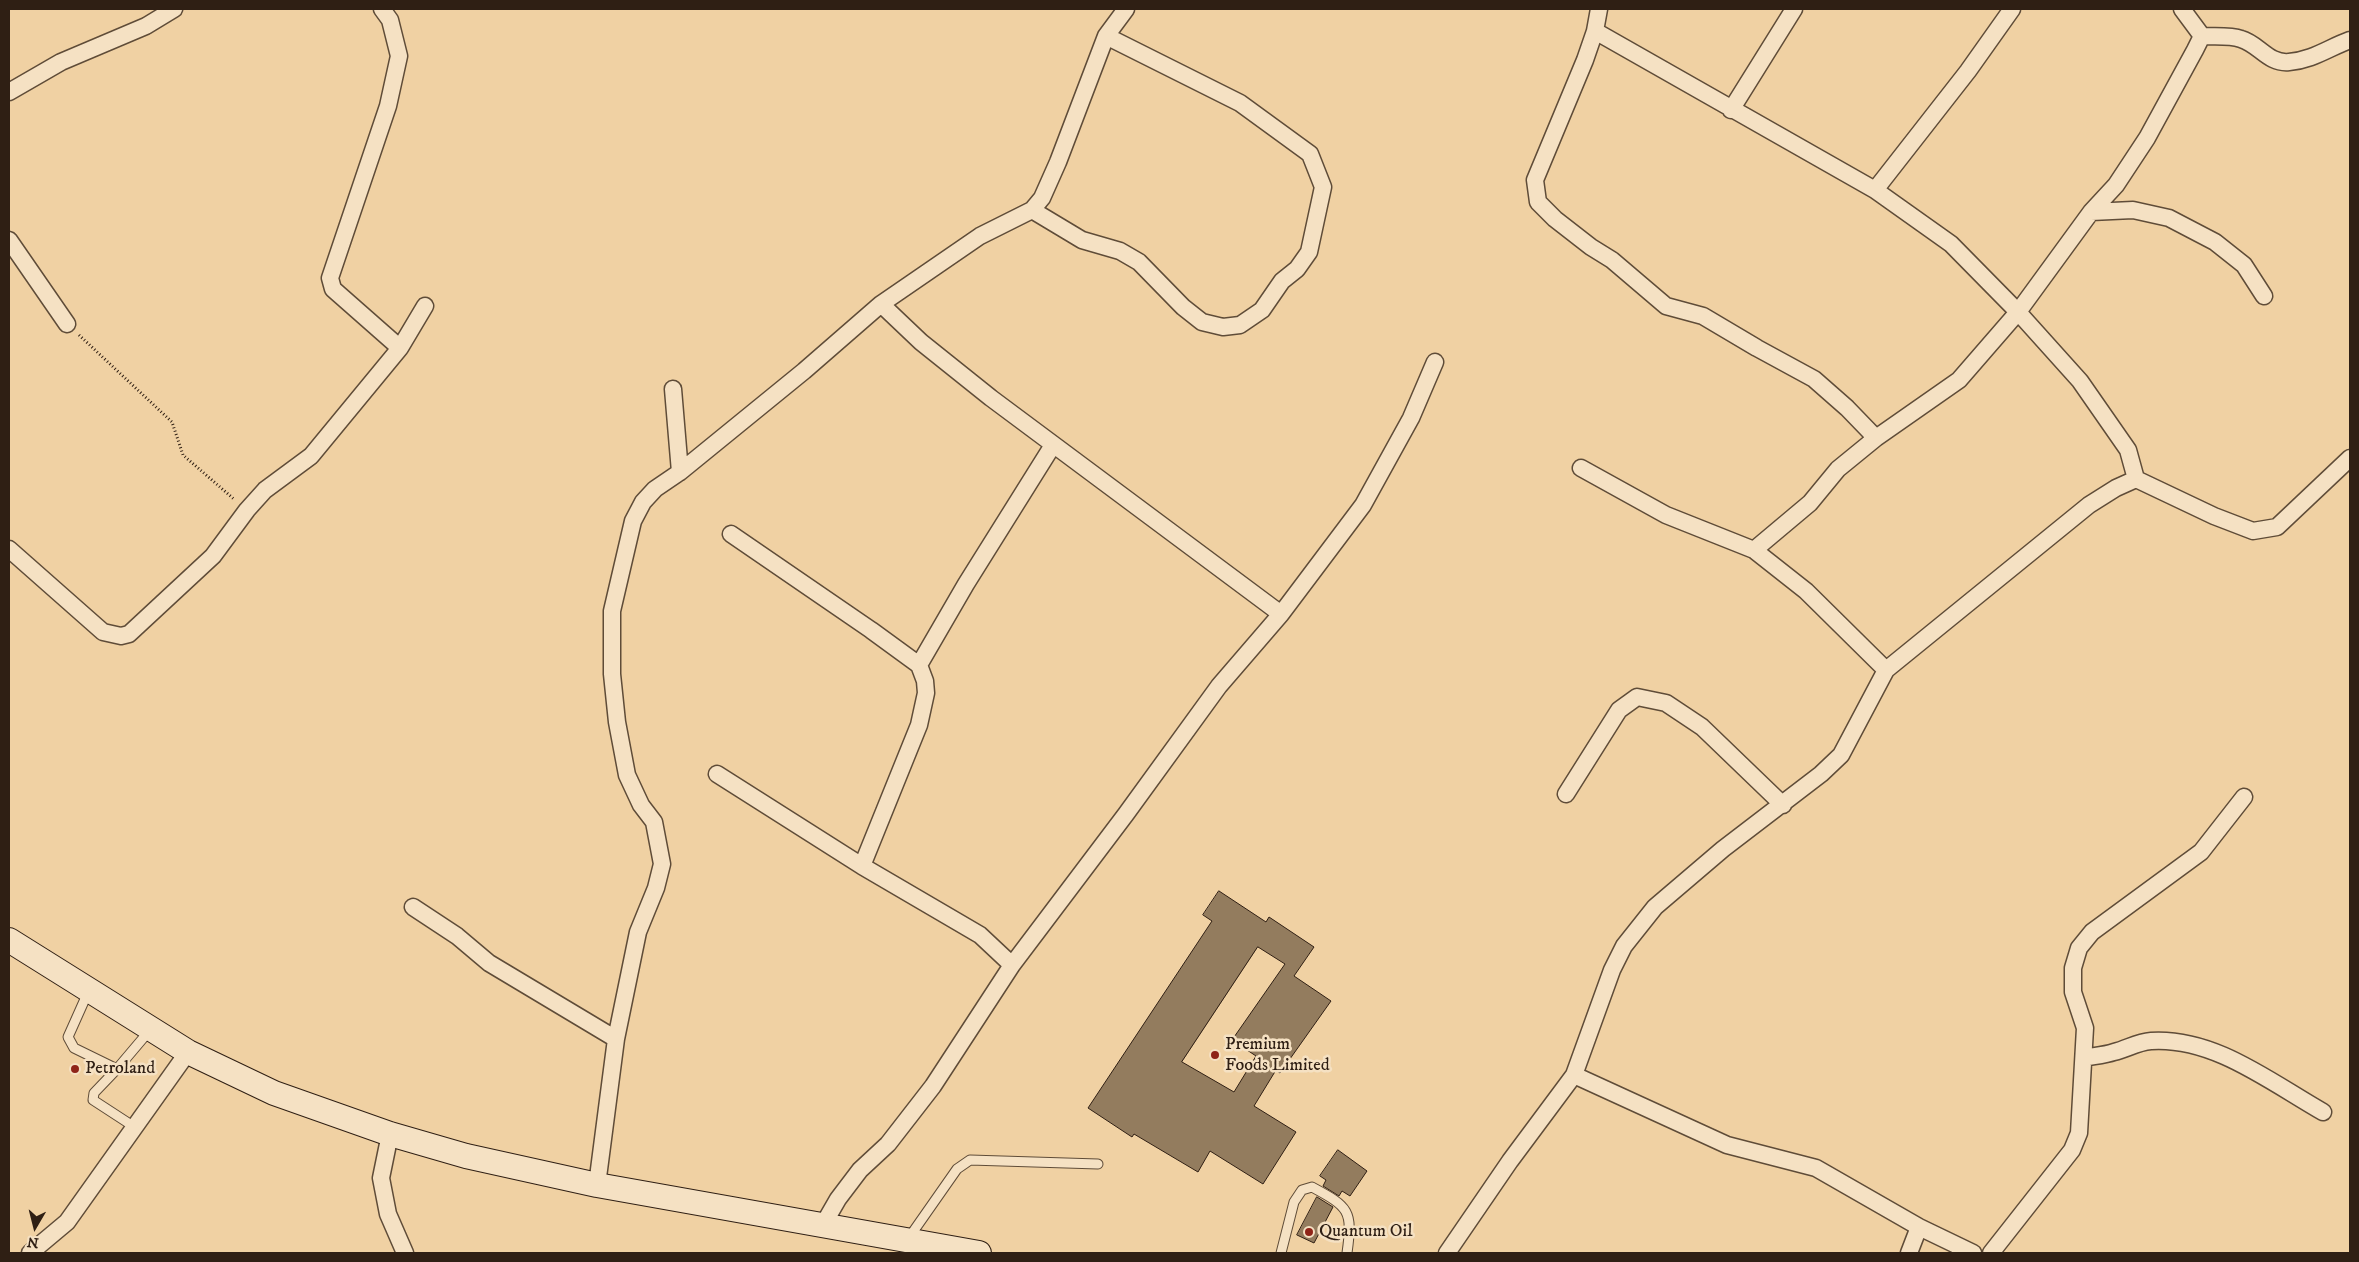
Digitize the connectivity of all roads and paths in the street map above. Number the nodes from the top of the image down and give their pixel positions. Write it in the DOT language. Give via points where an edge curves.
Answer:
graph roads {
  1 [pos="174,9"];
  2 [pos="382,9"];
  3 [pos="1126,9"];
  4 [pos="1599,9"];
  5 [pos="1794,9"];
  6 [pos="2012,9"];
  7 [pos="2182,9"];
  8 [pos="1595,31"];
  9 [pos="1106,36"];
  10 [pos="2202,36"];
  11 [pos="2350,40"];
  12 [pos="9,92"];
  13 [pos="1731,110"];
  14 [pos="1875,190"];
  15 [pos="1032,210"];
  16 [pos="2091,212"];
  17 [pos="9,240"];
  18 [pos="2264,296"];
  19 [pos="881,304"];
  20 [pos="425,306"];
  21 [pos="2018,312"];
  22 [pos="67,324"];
  23 [pos="400,348"];
  24 [pos="1435,362"];
  25 [pos="673,389"];
  26 [pos="1876,438"];
  27 [pos="1053,445"];
  28 [pos="2350,458"];
  29 [pos="1581,468"];
  30 [pos="680,472"];
  31 [pos="2136,479"];
  32 [pos="247,510"];
  33 [pos="731,534"];
  34 [pos="9,549"];
  35 [pos="1754,550"];
  36 [pos="1281,614"];
  37 [pos="919,665"];
  38 [pos="1886,670"];
  39 [pos="717,774"];
  40 [pos="1566,794"];
  41 [pos="2244,797"];
  42 [pos="1783,805"];
  43 [pos="862,866"];
  44 [pos="413,907"];
  45 [pos="9,940"];
  46 [pos="1012,965"];
  47 [pos="89,990"];
  48 [pos="151,1029"];
  49 [pos="616,1039"];
  50 [pos="188,1052"];
  51 [pos="2084,1058"];
  52 [pos="117,1069"];
  53 [pos="1574,1075"];
  54 [pos="2322,1112"];
  55 [pos="136,1128"];
  56 [pos="390,1134"];
  57 [pos="1098,1164"];
  58 [pos="597,1185"];
  59 [pos="823,1225"];
  60 [pos="1919,1227"];
  61 [pos="915,1245"];
  62 [pos="952,1250"];
  63 [pos="30,1253"];
  64 [pos="405,1253"];
  65 [pos="979,1253"];
  66 [pos="1281,1253"];
  67 [pos="1346,1253"];
  68 [pos="1447,1253"];
  69 [pos="1909,1253"];
  70 [pos="1973,1253"];
  71 [pos="1991,1253"];
  1 -- 12 [label="street" via="146,26 61,62"];
  2 -- 23 [label="street" via="390,20 399,56 388,106 330,278 333,289"];
  3 -- 9 [label="street"];
  4 -- 8 [label="street"];
  5 -- 13 [label="street"];
  6 -- 14 [label="street"];
  7 -- 10 [label="street"];
  8 -- 13 [label="street"];
  8 -- 26 [label="street" via="1535,180 1538,202 1666,306 1703,316 1814,379"];
  9 -- 15 [label="street" via="1058,162 1042,198"];
  9 -- 15 [label="street" via="1240,103 1310,154 1323,187 1310,252 1282,281 1262,310 1240,325 1222,327 1202,322 1139,262 1120,251 1082,240"];
  10 -- 11 [label="street" via="2242,39 2270,59 2287,63 2316,57"];
  10 -- 16 [label="street" via="2147,138 2116,184"];
  13 -- 14 [label="street"];
  14 -- 21 [label="street" via="1951,244"];
  15 -- 19 [label="street" via="980,236"];
  16 -- 18 [label="street" via="2132,210 2169,218 2215,242 2244,265"];
  16 -- 21 [label="street"];
  17 -- 22 [label="street"];
  19 -- 27 [label="street" via="921,342"];
  19 -- 30 [label="street"];
  20 -- 23 [label="street"];
  21 -- 26 [label="street" via="1959,380"];
  21 -- 31 [label="street" via="2080,381 2112,425 2128,450"];
  22 -- 32 [label="path" via="172,422 183,454"];
  23 -- 32 [label="street" via="311,456 265,490"];
  24 -- 36 [label="street" via="1411,418 1363,505"];
  25 -- 30 [label="street"];
  26 -- 35 [label="street" via="1838,469 1810,503"];
  27 -- 36 [label="street"];
  27 -- 37 [label="street"];
  28 -- 31 [label="street" via="2277,527 2253,531"];
  29 -- 35 [label="street" via="1666,515"];
  30 -- 49 [label="street" via="655,489 643,502 634,521 612,611 612,674 627,774 641,805 654,822 662,864 638,932"];
  31 -- 38 [label="street" via="2089,505"];
  32 -- 34 [label="street" via="213,556 140,626 121,636 103,632"];
  33 -- 37 [label="street"];
  35 -- 38 [label="street" via="1806,592"];
  36 -- 46 [label="street" via="1219,686"];
  37 -- 43 [label="street" via="926,693 919,725"];
  38 -- 42 [label="street" via="1841,755"];
  39 -- 43 [label="street"];
  40 -- 42 [label="street" via="1619,710 1637,697 1666,703 1702,727"];
  41 -- 51 [label="street" via="2201,852 2092,932 2079,948 2073,968 2073,992 2084,1028"];
  42 -- 53 [label="street" via="1723,849 1655,907 1624,946 1601,997"];
  43 -- 46 [label="street" via="980,936"];
  44 -- 49 [label="street" via="457,936 489,963"];
  45 -- 47 [label="main road"];
  46 -- 59 [label="street" via="933,1086 888,1144 860,1170"];
  47 -- 48 [label="main road"];
  47 -- 52 [label="lane" via="68,1037 69,1043"];
  48 -- 50 [label="main road"];
  48 -- 52 [label="lane"];
  49 -- 58 [label="street"];
  50 -- 55 [label="street"];
  50 -- 56 [label="main road" via="274,1093"];
  51 -- 54 [label="street" via="2151,1041 2197,1045 2216,1051"];
  51 -- 71 [label="street" via="2079,1133 2072,1150"];
  52 -- 55 [label="lane" via="94,1093 93,1100"];
  53 -- 60 [label="street" via="1728,1145 1816,1168"];
  53 -- 68 [label="street"];
  55 -- 63 [label="street" via="67,1222"];
  56 -- 58 [label="main road" via="466,1156"];
  56 -- 64 [label="street" via="381,1178 388,1214"];
  57 -- 61 [label="lane" via="970,1160 957,1169"];
  58 -- 59 [label="main road"];
  59 -- 61 [label="main road"];
  60 -- 69 [label="street"];
  60 -- 70 [label="street"];
  61 -- 62 [label="main road"];
  62 -- 65 [label="main road"];
  66 -- 67 [label="lane" via="1294,1202 1302,1190 1312,1187 1339,1202 1348,1214 1350,1229"];
}
